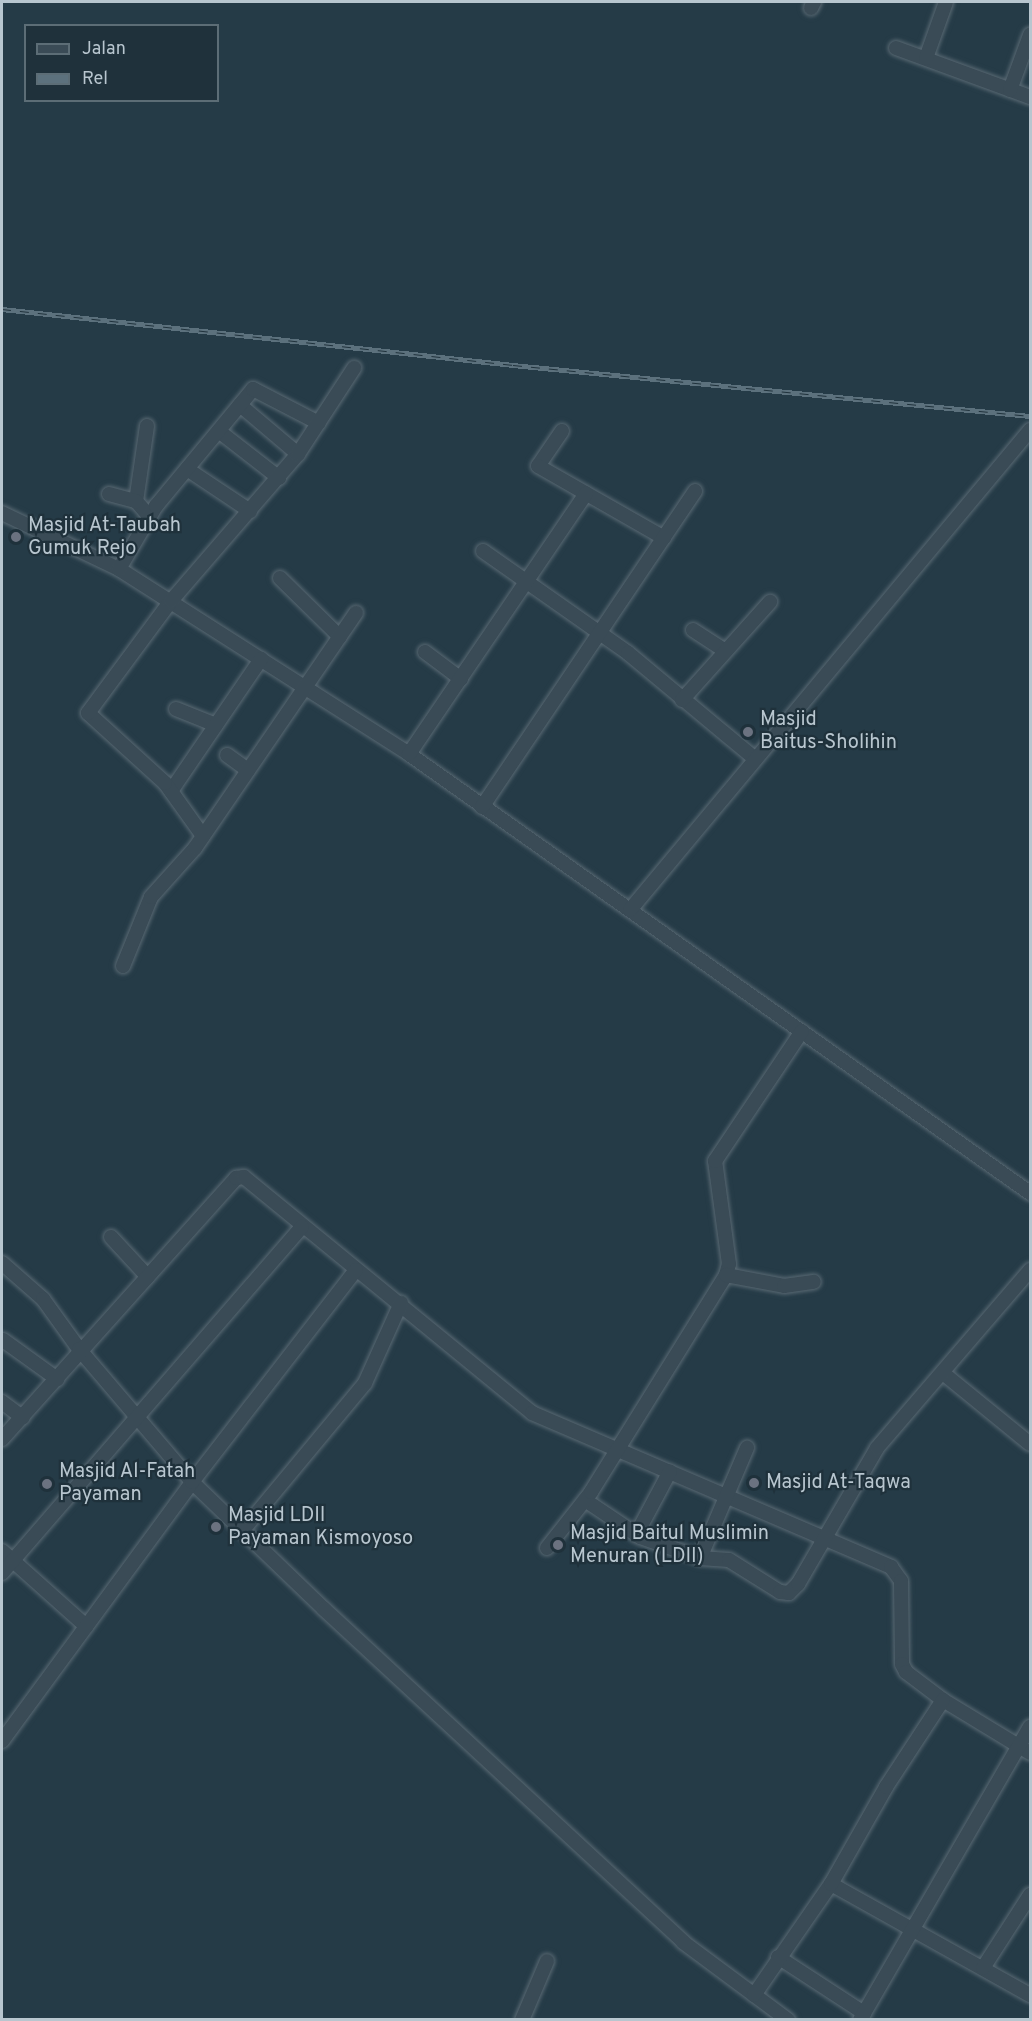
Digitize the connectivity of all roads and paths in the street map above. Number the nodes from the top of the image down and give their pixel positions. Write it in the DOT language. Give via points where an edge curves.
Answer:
graph roads {
  1 [pos="946,2"];
  2 [pos="1030,35"];
  3 [pos="896,48"];
  4 [pos="926,58"];
  5 [pos="1010,90"];
  6 [pos="1030,98"];
  7 [pos="354,368"];
  8 [pos="240,405"];
  9 [pos="319,423"];
  10 [pos="147,426"];
  11 [pos="1030,430"];
  12 [pos="562,431"];
  13 [pos="219,432"];
  14 [pos="298,454"];
  15 [pos="187,469"];
  16 [pos="279,478"];
  17 [pos="695,492"];
  18 [pos="109,494"];
  19 [pos="586,494"];
  20 [pos="136,501"];
  21 [pos="250,511"];
  22 [pos="2,513"];
  23 [pos="149,516"];
  24 [pos="664,538"];
  25 [pos="483,551"];
  26 [pos="118,569"];
  27 [pos="280,578"];
  28 [pos="526,584"];
  29 [pos="171,601"];
  30 [pos="770,602"];
  31 [pos="356,613"];
  32 [pos="693,630"];
  33 [pos="600,636"];
  34 [pos="340,637"];
  35 [pos="724,650"];
  36 [pos="425,652"];
  37 [pos="261,658"];
  38 [pos="461,679"];
  39 [pos="306,687"];
  40 [pos="682,699"];
  41 [pos="176,709"];
  42 [pos="216,725"];
  43 [pos="409,754"];
  44 [pos="227,755"];
  45 [pos="754,758"];
  46 [pos="249,770"];
  47 [pos="171,791"];
  48 [pos="482,807"];
  49 [pos="203,836"];
  50 [pos="630,910"];
  51 [pos="123,966"];
  52 [pos="802,1031"];
  53 [pos="1030,1193"];
  54 [pos="302,1227"];
  55 [pos="111,1237"];
  56 [pos="2,1263"];
  57 [pos="356,1270"];
  58 [pos="1030,1270"];
  59 [pos="726,1275"];
  60 [pos="148,1277"];
  61 [pos="814,1282"];
  62 [pos="401,1304"];
  63 [pos="3,1340"];
  64 [pos="79,1349"];
  65 [pos="944,1373"];
  66 [pos="57,1379"];
  67 [pos="2,1402"];
  68 [pos="23,1418"];
  69 [pos="138,1420"];
  70 [pos="2,1439"];
  71 [pos="1030,1444"];
  72 [pos="615,1447"];
  73 [pos="747,1448"];
  74 [pos="670,1471"];
  75 [pos="192,1482"];
  76 [pos="725,1494"];
  77 [pos="585,1500"];
  78 [pos="243,1530"];
  79 [pos="636,1535"];
  80 [pos="823,1537"];
  81 [pos="547,1548"];
  82 [pos="7,1555"];
  83 [pos="700,1558"];
  84 [pos="2,1573"];
  85 [pos="86,1626"];
  86 [pos="943,1700"];
  87 [pos="1030,1727"];
  88 [pos="2,1741"];
  89 [pos="1025,1749"];
  90 [pos="831,1884"];
  91 [pos="1030,1896"];
  92 [pos="915,1930"];
  93 [pos="778,1957"];
  94 [pos="548,1961"];
  95 [pos="983,1968"];
  96 [pos="754,1995"];
  97 [pos="1030,1995"];
  98 [pos="862,2016"];
  99 [pos="522,2019"];
  100 [pos="788,2019"];
  1 -- 4 [label="street"];
  2 -- 5 [label="street"];
  3 -- 4 [label="street"];
  4 -- 5 [label="street"];
  5 -- 6 [label="street"];
  7 -- 9 [label="street"];
  8 -- 9 [label="street" via="255,388"];
  8 -- 13 [label="street"];
  8 -- 14 [label="street"];
  9 -- 14 [label="street"];
  10 -- 20 [label="street"];
  11 -- 45 [label="street"];
  12 -- 19 [label="street" via="538,466"];
  13 -- 15 [label="street"];
  13 -- 16 [label="street"];
  14 -- 16 [label="street"];
  15 -- 21 [label="street"];
  15 -- 23 [label="street"];
  16 -- 21 [label="street"];
  17 -- 24 [label="street"];
  18 -- 20 [label="street"];
  19 -- 24 [label="street"];
  19 -- 28 [label="street"];
  20 -- 23 [label="street"];
  21 -- 29 [label="street"];
  22 -- 26 [label="street"];
  23 -- 26 [label="street"];
  24 -- 33 [label="street"];
  25 -- 28 [label="street"];
  26 -- 29 [label="street"];
  27 -- 34 [label="street"];
  28 -- 33 [label="street"];
  28 -- 38 [label="street"];
  29 -- 37 [label="street"];
  29 -- 47 [label="street" via="88,713 132,750"];
  30 -- 35 [label="street"];
  31 -- 34 [label="street"];
  32 -- 35 [label="street"];
  33 -- 40 [label="street" via="628,653"];
  33 -- 48 [label="street"];
  34 -- 39 [label="street"];
  35 -- 40 [label="street"];
  36 -- 38 [label="street"];
  37 -- 39 [label="street"];
  37 -- 42 [label="street"];
  38 -- 43 [label="street"];
  39 -- 43 [label="street"];
  39 -- 46 [label="street"];
  40 -- 45 [label="street"];
  41 -- 42 [label="street"];
  42 -- 47 [label="street"];
  43 -- 48 [label="street"];
  44 -- 46 [label="street"];
  45 -- 50 [label="street"];
  46 -- 49 [label="street"];
  47 -- 49 [label="street"];
  48 -- 50 [label="street"];
  49 -- 51 [label="street" via="151,897"];
  50 -- 52 [label="street"];
  52 -- 53 [label="street"];
  52 -- 59 [label="street" via="715,1161 729,1264"];
  54 -- 57 [label="street"];
  54 -- 60 [label="street" via="240,1176"];
  54 -- 69 [label="street"];
  55 -- 60 [label="street"];
  56 -- 64 [label="street" via="43,1299"];
  57 -- 62 [label="street"];
  57 -- 75 [label="street"];
  58 -- 65 [label="street"];
  59 -- 61 [label="street" via="784,1286"];
  59 -- 72 [label="street" via="643,1413"];
  60 -- 64 [label="street"];
  62 -- 72 [label="street" via="532,1413"];
  62 -- 78 [label="street" via="365,1383"];
  63 -- 66 [label="street"];
  64 -- 66 [label="street"];
  64 -- 69 [label="street"];
  65 -- 71 [label="street"];
  65 -- 80 [label="street" via="877,1448"];
  66 -- 68 [label="street"];
  67 -- 68 [label="street"];
  68 -- 70 [label="street"];
  69 -- 75 [label="street"];
  69 -- 82 [label="street"];
  72 -- 74 [label="street"];
  72 -- 77 [label="street"];
  73 -- 76 [label="street"];
  74 -- 76 [label="street"];
  74 -- 79 [label="street"];
  75 -- 78 [label="street"];
  75 -- 85 [label="street"];
  76 -- 80 [label="street"];
  76 -- 83 [label="street"];
  77 -- 79 [label="street"];
  77 -- 81 [label="street"];
  78 -- 96 [label="street" via="531,1805 683,1942"];
  79 -- 83 [label="street"];
  80 -- 83 [label="street" via="798,1584 789,1593 780,1592 729,1560"];
  80 -- 86 [label="street" via="895,1571 902,1586 903,1668"];
  82 -- 84 [label="street"];
  82 -- 85 [label="street"];
  85 -- 88 [label="street"];
  86 -- 89 [label="street"];
  86 -- 90 [label="street" via="886,1787"];
  87 -- 89 [label="street"];
  89 -- 92 [label="street"];
  90 -- 92 [label="street"];
  90 -- 93 [label="street"];
  91 -- 95 [label="street"];
  92 -- 95 [label="street"];
  92 -- 98 [label="street"];
  93 -- 96 [label="street"];
  93 -- 98 [label="street"];
  94 -- 99 [label="street"];
  95 -- 97 [label="street"];
  96 -- 100 [label="street"];
}
